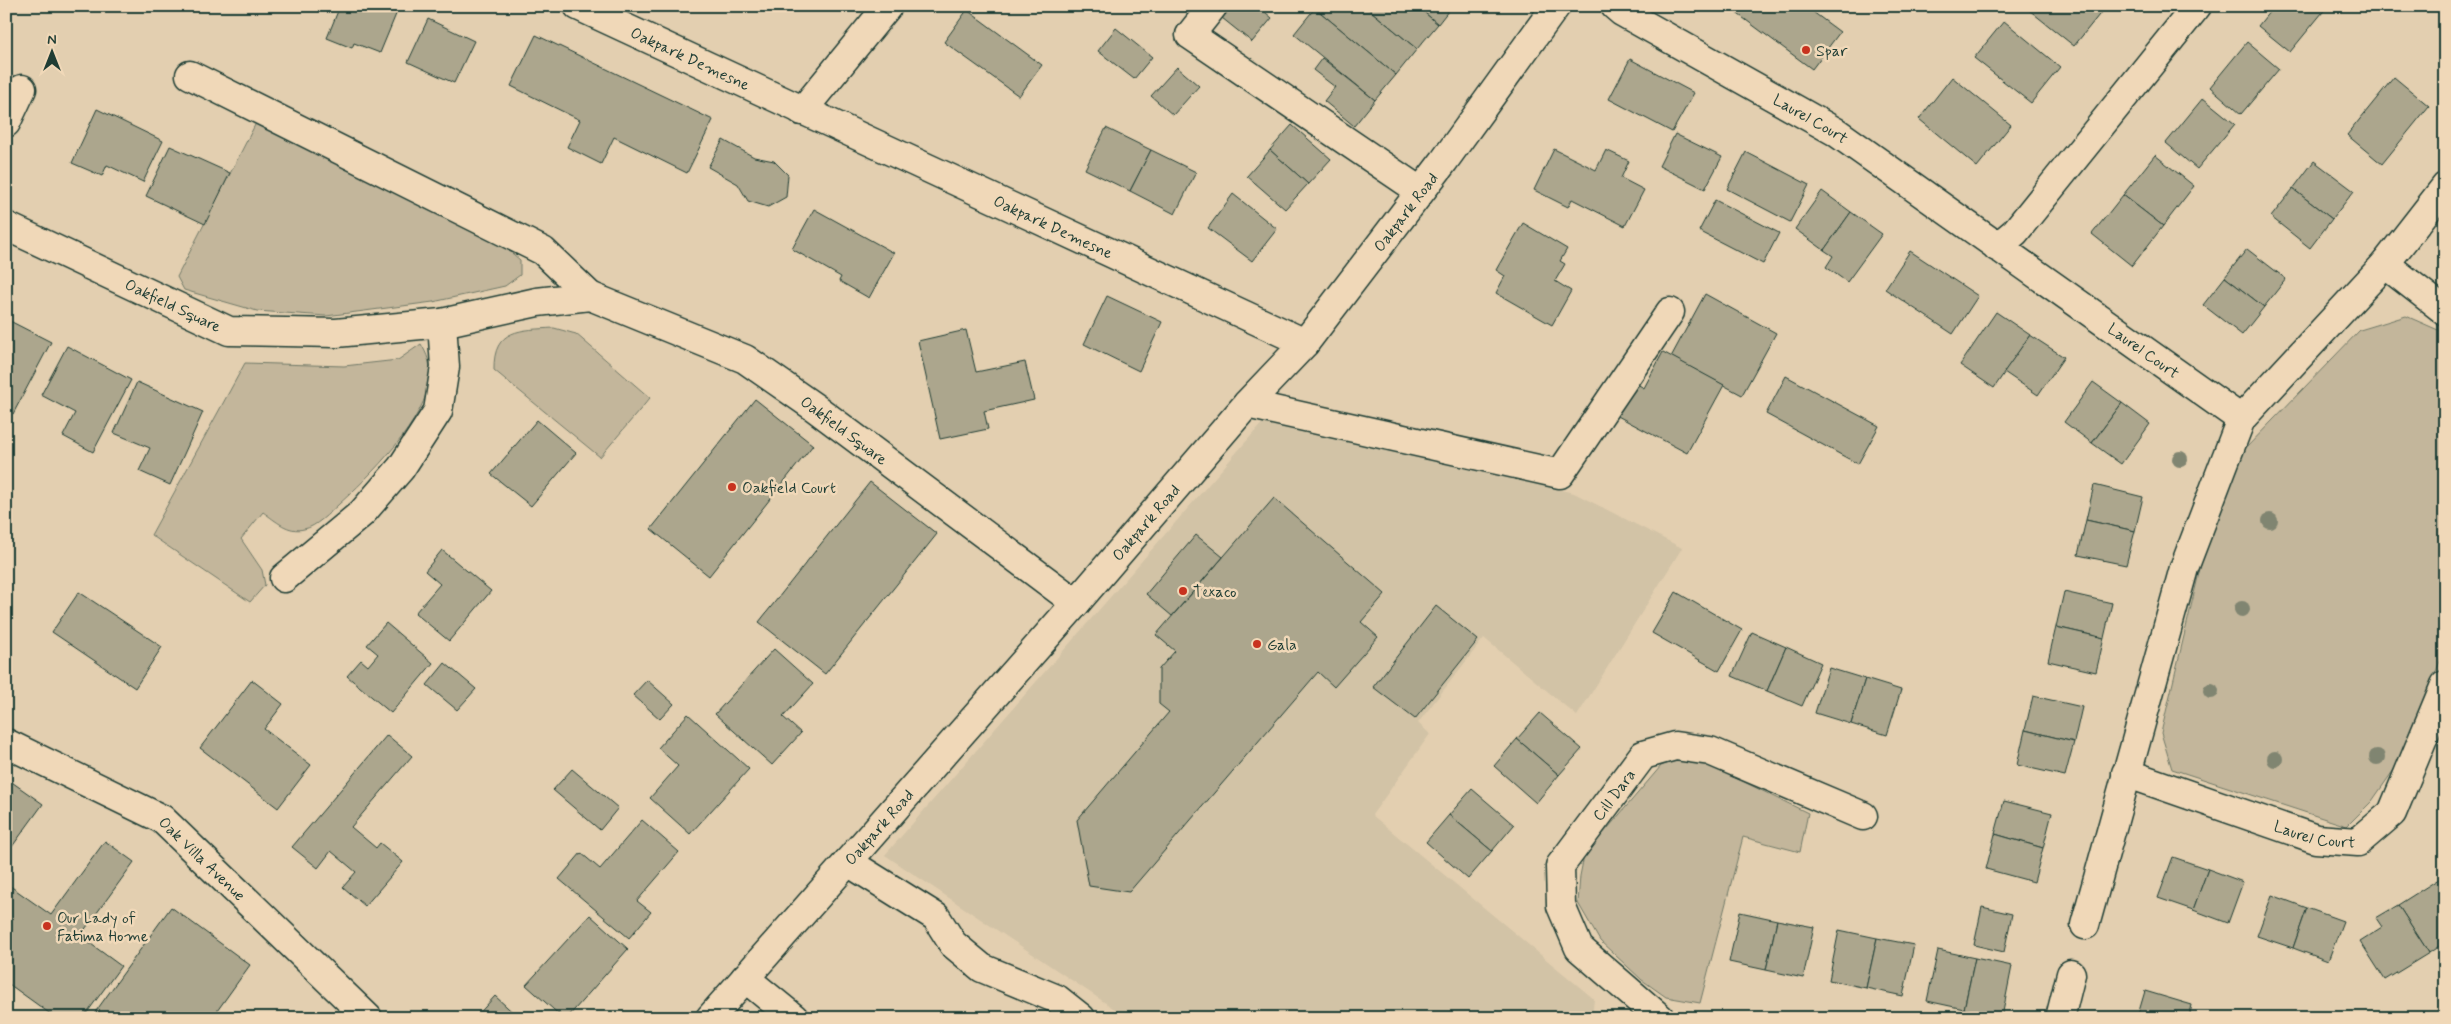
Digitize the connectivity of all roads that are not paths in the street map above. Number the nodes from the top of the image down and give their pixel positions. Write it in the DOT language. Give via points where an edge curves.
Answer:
graph roads {
  1 [pos="578,6"];
  2 [pos="888,6"];
  3 [pos="1213,6"];
  4 [pos="1556,6"];
  5 [pos="1615,6"];
  6 [pos="2197,6"];
  7 [pos="190,75"];
  8 [pos="22,89"];
  9 [pos="802,111"];
  10 [pos="6,123"];
  11 [pos="2445,187"];
  12 [pos="1420,191"];
  13 [pos="6,226"];
  14 [pos="1997,247"];
  15 [pos="2385,264"];
  16 [pos="590,296"];
  17 [pos="2445,310"];
  18 [pos="1670,312"];
  19 [pos="442,323"];
  20 [pos="1305,343"];
  21 [pos="1247,404"];
  22 [pos="2242,420"];
  23 [pos="284,578"];
  24 [pos="1076,604"];
  25 [pos="2445,685"];
  26 [pos="6,743"];
  27 [pos="2126,773"];
  28 [pos="1863,816"];
  29 [pos="848,862"];
  30 [pos="2085,925"];
  31 [pos="2071,974"];
  32 [pos="745,978"];
  33 [pos="368,1018"];
  34 [pos="710,1018"];
  35 [pos="794,1018"];
  36 [pos="1081,1018"];
  37 [pos="1660,1018"];
  38 [pos="2060,1018"];
  1 -- 9 [label="street, Oakpark Demesne"];
  2 -- 9 [label="street"];
  3 -- 12 [label="street" via="1190,35"];
  4 -- 12 [label="street, Oakpark Road"];
  5 -- 14 [label="street, Laurel Court" via="1836,132"];
  6 -- 14 [label="street" via="2016,232"];
  7 -- 16 [label="street, Oakfield Square" via="542,251"];
  8 -- 10 [label="street"];
  9 -- 20 [label="street, Oakpark Demesne"];
  11 -- 15 [label="street"];
  12 -- 20 [label="street, Oakpark Road"];
  13 -- 19 [label="street, Oakfield Square" via="229,331 336,333"];
  14 -- 22 [label="street, Laurel Court"];
  15 -- 17 [label="street"];
  15 -- 22 [label="street"];
  16 -- 19 [label="street, Oakfield Square" via="537,302"];
  16 -- 24 [label="street, Oakfield Square" via="745,359"];
  18 -- 21 [label="street" via="1560,474"];
  19 -- 23 [label="street" via="445,367 438,411 401,468 362,513"];
  20 -- 21 [label="street, Oakpark Road"];
  21 -- 24 [label="street, Oakpark Road"];
  22 -- 27 [label="street" via="2184,568"];
  24 -- 29 [label="street, Oakpark Road"];
  25 -- 27 [label="street, Laurel Court" via="2392,813 2358,842 2316,839"];
  26 -- 33 [label="street, Oak Villa Avenue" via="162,819"];
  27 -- 30 [label="street"];
  28 -- 37 [label="street, Cill Dara" via="1710,751 1675,746 1643,755 1560,866 1562,906 1579,948"];
  29 -- 32 [label="street, Oakpark Road"];
  29 -- 36 [label="street" via="936,916 953,944 982,968 1057,999"];
  31 -- 38 [label="street"];
  32 -- 34 [label="street, Oakpark Road"];
  32 -- 35 [label="street"];
}
